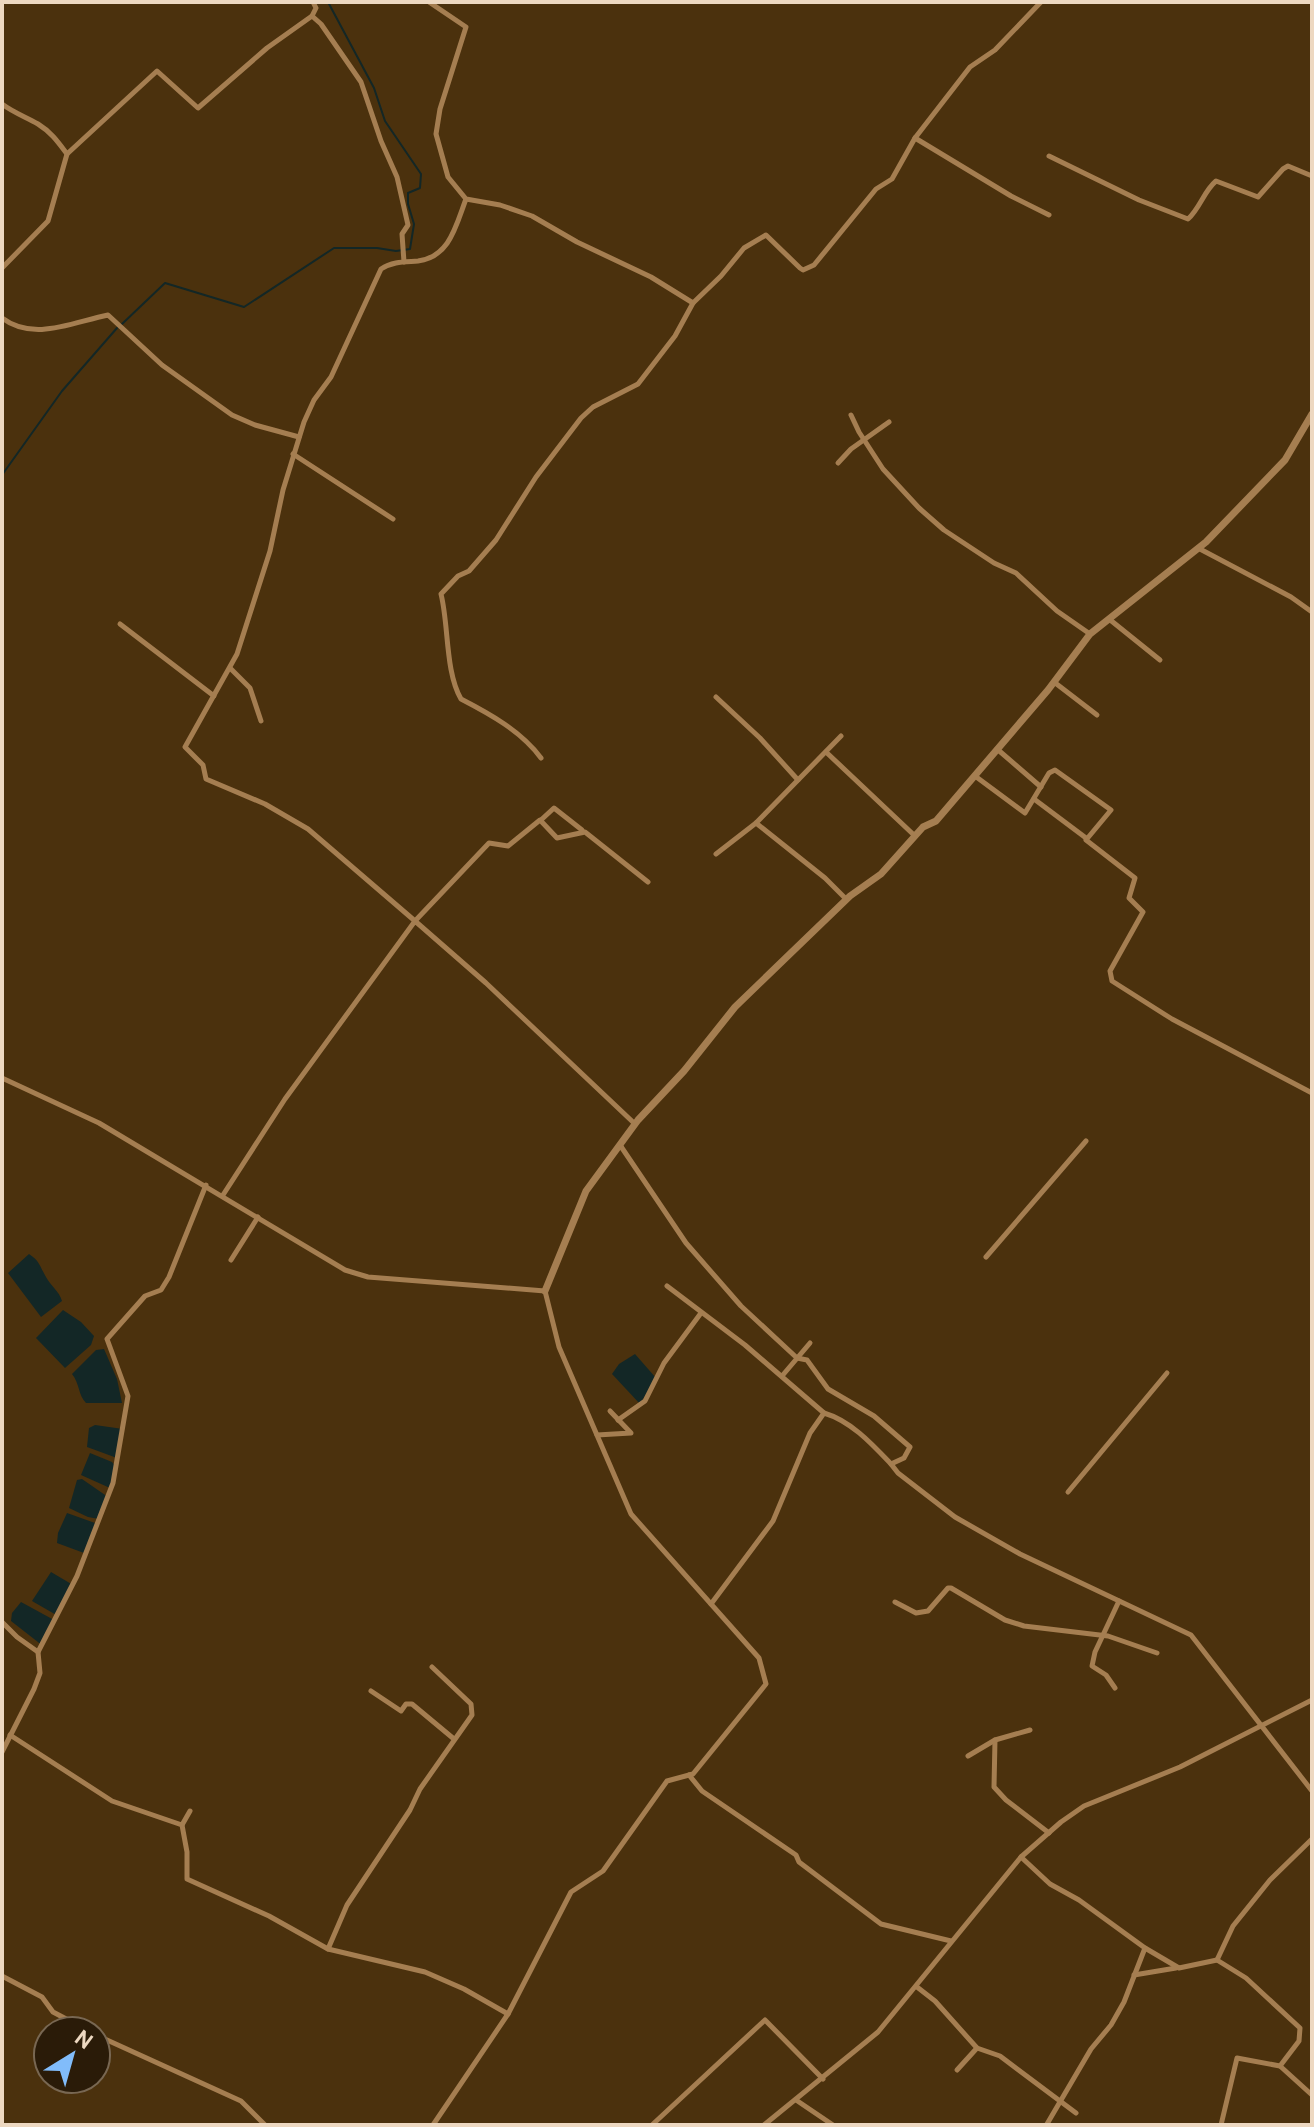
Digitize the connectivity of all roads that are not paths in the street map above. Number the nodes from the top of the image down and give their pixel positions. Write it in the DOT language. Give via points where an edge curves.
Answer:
graph roads {
  1 [pos="313,2"];
  2 [pos="429,2"];
  3 [pos="1041,2"];
  4 [pos="312,16"];
  5 [pos="2,104"];
  6 [pos="915,138"];
  7 [pos="67,154"];
  8 [pos="1049,156"];
  9 [pos="1312,176"];
  10 [pos="466,199"];
  11 [pos="1049,215"];
  12 [pos="404,262"];
  13 [pos="2,268"];
  14 [pos="693,303"];
  15 [pos="2,318"];
  16 [pos="1312,414"];
  17 [pos="851,415"];
  18 [pos="889,422"];
  19 [pos="299,437"];
  20 [pos="864,440"];
  21 [pos="293,454"];
  22 [pos="838,463"];
  23 [pos="393,519"];
  24 [pos="1197,548"];
  25 [pos="1312,612"];
  26 [pos="1109,619"];
  27 [pos="120,624"];
  28 [pos="1090,634"];
  29 [pos="1160,660"];
  30 [pos="231,669"];
  31 [pos="1054,682"];
  32 [pos="214,696"];
  33 [pos="716,697"];
  34 [pos="1097,715"];
  35 [pos="261,721"];
  36 [pos="841,736"];
  37 [pos="997,749"];
  38 [pos="826,752"];
  39 [pos="541,758"];
  40 [pos="975,776"];
  41 [pos="798,780"];
  42 [pos="1041,787"];
  43 [pos="1034,799"];
  44 [pos="540,820"];
  45 [pos="756,823"];
  46 [pos="585,832"];
  47 [pos="915,836"];
  48 [pos="1086,838"];
  49 [pos="716,854"];
  50 [pos="648,882"];
  51 [pos="846,899"];
  52 [pos="415,921"];
  53 [pos="2,1078"];
  54 [pos="1312,1093"];
  55 [pos="635,1124"];
  56 [pos="1086,1141"];
  57 [pos="620,1145"];
  58 [pos="206,1185"];
  59 [pos="223,1195"];
  60 [pos="258,1217"];
  61 [pos="986,1257"];
  62 [pos="231,1260"];
  63 [pos="667,1286"];
  64 [pos="545,1291"];
  65 [pos="701,1313"];
  66 [pos="810,1343"];
  67 [pos="797,1358"];
  68 [pos="1167,1373"];
  69 [pos="782,1376"];
  70 [pos="610,1411"];
  71 [pos="824,1413"];
  72 [pos="618,1420"];
  73 [pos="597,1435"];
  74 [pos="891,1464"];
  75 [pos="1068,1492"];
  76 [pos="1119,1601"];
  77 [pos="895,1602"];
  78 [pos="711,1604"];
  79 [pos="2,1622"];
  80 [pos="1102,1636"];
  81 [pos="38,1652"];
  82 [pos="1157,1653"];
  83 [pos="432,1667"];
  84 [pos="1115,1688"];
  85 [pos="371,1691"];
  86 [pos="1312,1700"];
  87 [pos="1263,1725"];
  88 [pos="1030,1730"];
  89 [pos="10,1735"];
  90 [pos="454,1739"];
  91 [pos="995,1740"];
  92 [pos="2,1752"];
  93 [pos="968,1756"];
  94 [pos="689,1775"];
  95 [pos="1312,1791"];
  96 [pos="190,1811"];
  97 [pos="182,1825"];
  98 [pos="1049,1833"];
  99 [pos="1312,1839"];
  100 [pos="1021,1857"];
  101 [pos="951,1941"];
  102 [pos="1145,1948"];
  103 [pos="328,1949"];
  104 [pos="1217,1960"];
  105 [pos="1179,1968"];
  106 [pos="1133,1975"];
  107 [pos="2,1976"];
  108 [pos="917,1987"];
  109 [pos="508,2014"];
  110 [pos="59,2015"];
  111 [pos="112,2042"];
  112 [pos="977,2048"];
  113 [pos="1280,2066"];
  114 [pos="957,2070"];
  115 [pos="823,2079"];
  116 [pos="1312,2095"];
  117 [pos="796,2100"];
  118 [pos="1059,2102"];
  119 [pos="1076,2113"];
  120 [pos="1047,2124"];
  121 [pos="265,2125"];
  122 [pos="433,2125"];
  123 [pos="652,2125"];
  124 [pos="764,2125"];
  125 [pos="833,2125"];
  126 [pos="1221,2125"];
  1 -- 4 [label="street"];
  2 -- 10 [label="street" via="466,27 436,134 448,177"];
  3 -- 6 [label="street" via="995,50 970,67"];
  4 -- 7 [label="street" via="198,108 157,71"];
  4 -- 12 [label="street" via="361,82 394,168 408,225 401,235"];
  5 -- 7 [label="street" via="35,122"];
  6 -- 11 [label="street"];
  6 -- 14 [label="street" via="890,182 876,189 814,265 803,270 766,235 744,248"];
  7 -- 13 [label="street" via="48,221"];
  8 -- 9 [label="street" via="1184,218 1191,217 1216,181 1258,197 1288,166"];
  10 -- 12 [label="street" via="442,251 429,259"];
  10 -- 14 [label="street" via="540,220"];
  12 -- 19 [label="street" via="381,269"];
  14 -- 39 [label="street" via="638,384 581,418 496,540 441,594 461,699 524,739"];
  15 -- 19 [label="street" via="24,330 54,329 108,315 162,365 232,415"];
  16 -- 24 [label="street" via="1285,460"];
  17 -- 20 [label="street"];
  18 -- 20 [label="street"];
  19 -- 21 [label="street"];
  20 -- 22 [label="street"];
  20 -- 28 [label="street" via="883,469 944,530 1016,573"];
  21 -- 23 [label="street"];
  21 -- 30 [label="street" via="270,551"];
  24 -- 25 [label="street"];
  24 -- 26 [label="street"];
  26 -- 28 [label="street"];
  26 -- 29 [label="street"];
  27 -- 32 [label="street"];
  28 -- 31 [label="street"];
  30 -- 32 [label="street"];
  30 -- 35 [label="street" via="250,688"];
  31 -- 34 [label="street"];
  31 -- 37 [label="street"];
  32 -- 52 [label="street" via="185,747 203,765 206,779 308,829"];
  33 -- 41 [label="street"];
  36 -- 38 [label="street"];
  37 -- 40 [label="street"];
  37 -- 42 [label="street"];
  38 -- 41 [label="street"];
  38 -- 47 [label="street"];
  40 -- 43 [label="street" via="1025,813"];
  40 -- 47 [label="street" via="936,821"];
  41 -- 45 [label="street"];
  42 -- 43 [label="street"];
  42 -- 48 [label="street" via="1055,770 1111,810"];
  43 -- 48 [label="street"];
  44 -- 46 [label="street" via="557,838"];
  44 -- 46 [label="street" via="554,808"];
  44 -- 52 [label="street" via="508,846 489,843"];
  45 -- 49 [label="street"];
  45 -- 51 [label="street"];
  46 -- 50 [label="street"];
  47 -- 51 [label="street" via="881,874"];
  48 -- 54 [label="street" via="1135,878 1129,898 1143,910 1110,971 1112,981"];
  51 -- 55 [label="street" via="735,1007"];
  52 -- 55 [label="street"];
  52 -- 59 [label="street" via="285,1099"];
  53 -- 58 [label="street" via="99,1123"];
  55 -- 57 [label="street"];
  56 -- 61 [label="street"];
  57 -- 64 [label="street" via="586,1191"];
  57 -- 67 [label="street" via="686,1243 741,1306"];
  58 -- 59 [label="street"];
  58 -- 81 [label="street" via="161,1290 145,1296 107,1339 128,1396 113,1483 77,1576"];
  59 -- 60 [label="street"];
  60 -- 62 [label="street"];
  60 -- 64 [label="street" via="345,1270 368,1277"];
  63 -- 65 [label="street"];
  64 -- 73 [label="street" via="559,1347"];
  65 -- 69 [label="street"];
  65 -- 72 [label="street" via="664,1363 645,1401"];
  66 -- 67 [label="street"];
  67 -- 69 [label="street"];
  67 -- 74 [label="street" via="807,1360 828,1389 874,1416 910,1447 904,1458"];
  68 -- 75 [label="street"];
  69 -- 71 [label="street"];
  70 -- 72 [label="street"];
  71 -- 74 [label="street" via="869,1441"];
  71 -- 78 [label="street" via="810,1433 773,1521"];
  72 -- 73 [label="street" via="631,1433"];
  73 -- 78 [label="street" via="631,1514"];
  74 -- 76 [label="street" via="955,1517"];
  76 -- 80 [label="street"];
  76 -- 87 [label="street" via="1191,1635"];
  77 -- 80 [label="street" via="916,1613 928,1611 951,1588 1014,1623"];
  78 -- 94 [label="street" via="759,1658 766,1684"];
  79 -- 81 [label="street"];
  80 -- 82 [label="street"];
  80 -- 84 [label="street" via="1092,1666"];
  81 -- 89 [label="street" via="40,1673"];
  83 -- 90 [label="street" via="471,1704 472,1715"];
  85 -- 90 [label="street" via="401,1711 409,1702"];
  86 -- 87 [label="street"];
  87 -- 95 [label="street"];
  87 -- 98 [label="street" via="1180,1767 1084,1806"];
  88 -- 91 [label="street"];
  89 -- 92 [label="street"];
  89 -- 97 [label="street" via="112,1801"];
  90 -- 103 [label="street" via="347,1905"];
  91 -- 93 [label="street"];
  91 -- 98 [label="street" via="994,1787"];
  94 -- 101 [label="street" via="702,1791 796,1855 881,1924"];
  94 -- 109 [label="street" via="667,1781 603,1871 571,1892"];
  96 -- 97 [label="street"];
  97 -- 103 [label="street" via="187,1879"];
  98 -- 100 [label="street"];
  99 -- 104 [label="street" via="1233,1926"];
  100 -- 101 [label="street"];
  100 -- 102 [label="street" via="1050,1884"];
  101 -- 108 [label="street"];
  102 -- 105 [label="street"];
  102 -- 106 [label="street"];
  103 -- 109 [label="street" via="425,1972"];
  104 -- 105 [label="street"];
  104 -- 113 [label="street" via="1246,1978 1300,2028 1299,2041"];
  105 -- 106 [label="street"];
  106 -- 118 [label="street" via="1111,2025"];
  107 -- 110 [label="street" via="42,1997"];
  108 -- 112 [label="street"];
  108 -- 115 [label="street" via="878,2032"];
  109 -- 122 [label="street"];
  111 -- 121 [label="street" via="241,2101"];
  112 -- 114 [label="street"];
  112 -- 118 [label="street" via="1000,2056"];
  113 -- 116 [label="street"];
  113 -- 126 [label="street" via="1237,2058"];
  115 -- 117 [label="street"];
  115 -- 123 [label="street" via="765,2020"];
  117 -- 124 [label="street"];
  117 -- 125 [label="street"];
  118 -- 119 [label="street"];
  118 -- 120 [label="street"];
}
